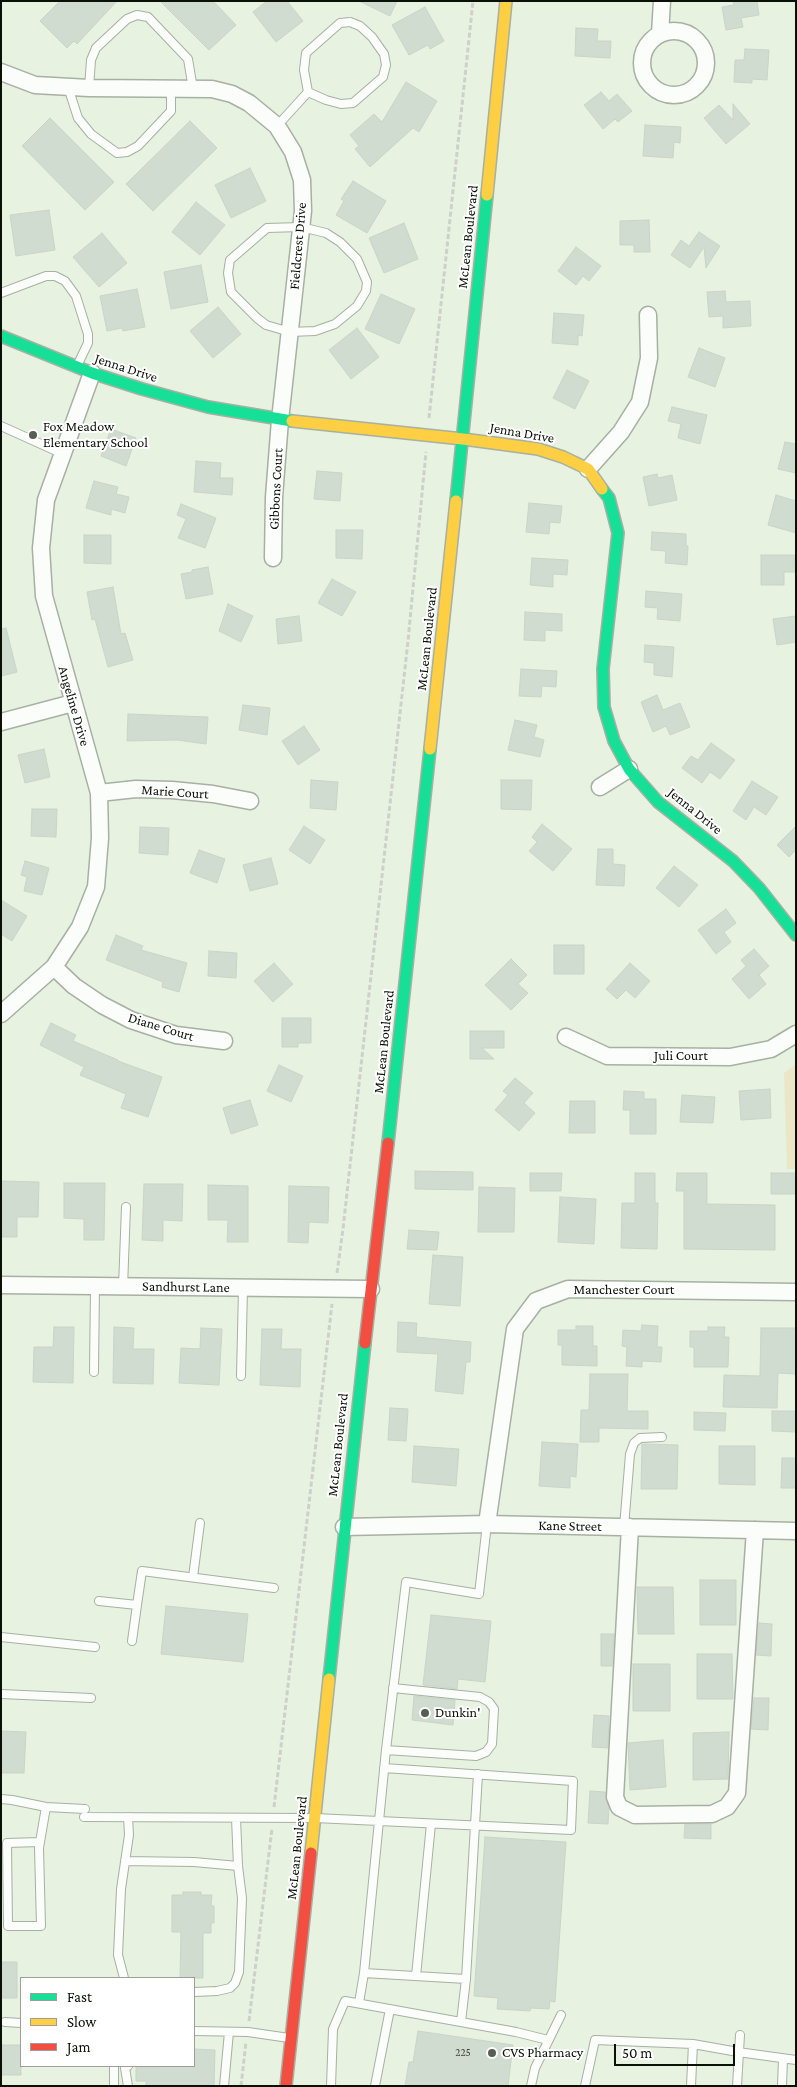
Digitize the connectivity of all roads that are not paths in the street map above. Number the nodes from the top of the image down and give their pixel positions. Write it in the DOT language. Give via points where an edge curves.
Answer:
graph roads {
  1 [pos="506,1"];
  2 [pos="662,1"];
  3 [pos="660,34"];
  4 [pos="1,72"];
  5 [pos="68,87"];
  6 [pos="90,88"];
  7 [pos="170,88"];
  8 [pos="192,88"];
  9 [pos="308,92"];
  10 [pos="277,126"];
  11 [pos="301,227"];
  12 [pos="1,293"];
  13 [pos="648,315"];
  14 [pos="290,332"];
  15 [pos="1,336"];
  16 [pos="84,370"];
  17 [pos="280,420"];
  18 [pos="1,426"];
  19 [pos="463,439"];
  20 [pos="63,454"];
  21 [pos="588,469"];
  22 [pos="273,558"];
  23 [pos="73,703"];
  24 [pos="1,722"];
  25 [pos="629,769"];
  26 [pos="600,787"];
  27 [pos="99,793"];
  28 [pos="250,801"];
  29 [pos="796,934"];
  30 [pos="54,966"];
  31 [pos="1,1014"];
  32 [pos="796,1034"];
  33 [pos="566,1038"];
  34 [pos="224,1041"];
  35 [pos="126,1207"];
  36 [pos="1,1285"];
  37 [pos="95,1286"];
  38 [pos="123,1286"];
  39 [pos="243,1288"];
  40 [pos="371,1289"];
  41 [pos="796,1292"];
  42 [pos="94,1372"];
  43 [pos="241,1376"];
  44 [pos="662,1436"];
  45 [pos="200,1523"];
  46 [pos="488,1524"];
  47 [pos="344,1527"];
  48 [pos="627,1527"];
  49 [pos="755,1530"];
  50 [pos="796,1531"];
  51 [pos="193,1577"];
  52 [pos="274,1588"];
  53 [pos="99,1601"];
  54 [pos="137,1605"];
  55 [pos="1,1637"];
  56 [pos="132,1641"];
  57 [pos="95,1647"];
  58 [pos="393,1688"];
  59 [pos="1,1694"];
  60 [pos="91,1698"];
  61 [pos="386,1750"];
  62 [pos="384,1768"];
  63 [pos="478,1774"];
  64 [pos="1,1800"];
  65 [pos="46,1808"];
  66 [pos="128,1817"];
  67 [pos="236,1818"];
  68 [pos="315,1818"];
  69 [pos="380,1822"];
  70 [pos="431,1824"];
  71 [pos="474,1826"];
  72 [pos="40,1842"];
  73 [pos="125,1861"];
  74 [pos="238,1866"];
  75 [pos="364,1973"];
  76 [pos="416,1976"];
  77 [pos="124,1977"];
  78 [pos="466,1979"];
  79 [pos="195,1992"];
  80 [pos="358,2003"];
  81 [pos="390,2009"];
  82 [pos="561,2015"];
  83 [pos="5,2022"];
  84 [pos="461,2022"];
  85 [pos="20,2023"];
  86 [pos="195,2031"];
  87 [pos="229,2032"];
  88 [pos="740,2035"];
  89 [pos="291,2039"];
  90 [pos="548,2040"];
  91 [pos="693,2044"];
  92 [pos="738,2052"];
  93 [pos="783,2059"];
  94 [pos="796,2060"];
  95 [pos="114,2067"];
  96 [pos="126,2067"];
  97 [pos="225,2082"];
  98 [pos="114,2086"];
  99 [pos="128,2086"];
  100 [pos="220,2086"];
  101 [pos="286,2086"];
  102 [pos="332,2086"];
  103 [pos="375,2086"];
  104 [pos="531,2086"];
  105 [pos="585,2086"];
  106 [pos="691,2086"];
  107 [pos="737,2086"];
  108 [pos="782,2086"];
  1 -- 19 [label="main road, McLean Boulevard"];
  2 -- 3 [label="street"];
  4 -- 5 [label="street, Fieldcrest Drive" via="35,85"];
  5 -- 6 [label="street, Fieldcrest Drive"];
  5 -- 7 [label="lane" via="78,118 92,134 117,153 138,146 171,111"];
  6 -- 7 [label="street, Fieldcrest Drive"];
  6 -- 8 [label="lane" via="91,60 96,48 127,19 137,15 148,18 188,59"];
  7 -- 8 [label="street, Fieldcrest Drive"];
  8 -- 10 [label="street, Fieldcrest Drive" via="232,94"];
  9 -- 9 [label="lane" via="304,70 306,53 340,23 360,26 384,54 383,77 353,103 333,102"];
  9 -- 10 [label="lane"];
  10 -- 11 [label="street, Fieldcrest Drive" via="298,166 303,197"];
  11 -- 14 [label="street, Fieldcrest Drive"];
  11 -- 14 [label="lane" via="267,228 230,260 228,273 231,292 257,318 266,325"];
  11 -- 14 [label="lane" via="326,233 357,259 367,282 366,292 357,306 335,324 315,331"];
  12 -- 16 [label="lane" via="46,276 65,281 76,296 88,334"];
  13 -- 21 [label="street" via="649,358 640,402 621,432"];
  14 -- 17 [label="street, Fieldcrest Drive"];
  15 -- 16 [label="main road, Jenna Drive"];
  16 -- 17 [label="main road, Jenna Drive" via="208,407"];
  16 -- 20 [label="street, Angeline Drive"];
  17 -- 19 [label="main road, Jenna Drive"];
  17 -- 22 [label="street, Gibbons Court"];
  18 -- 20 [label="lane"];
  19 -- 21 [label="main road, Jenna Drive" via="538,449"];
  19 -- 40 [label="main road, McLean Boulevard"];
  20 -- 23 [label="street, Angeline Drive" via="46,500 41,548 44,596"];
  21 -- 25 [label="main road, Jenna Drive" via="609,498 618,533 603,669 604,707 614,741"];
  23 -- 24 [label="street"];
  23 -- 27 [label="street, Angeline Drive"];
  25 -- 26 [label="street"];
  25 -- 29 [label="main road, Jenna Drive" via="658,802 733,861"];
  27 -- 28 [label="street, Marie Court" via="172,790"];
  27 -- 30 [label="street, Angeline Drive" via="96,887 80,927"];
  30 -- 31 [label="street, Angeline Drive"];
  30 -- 34 [label="street, Diane Court" via="74,986 131,1020 176,1035"];
  32 -- 33 [label="street, Juli Court" via="771,1049 730,1057 607,1056"];
  35 -- 38 [label="lane"];
  36 -- 37 [label="street, Sandhurst Lane"];
  37 -- 38 [label="street, Sandhurst Lane"];
  37 -- 42 [label="lane"];
  38 -- 39 [label="street, Sandhurst Lane"];
  39 -- 40 [label="street, Sandhurst Lane"];
  39 -- 43 [label="lane"];
  40 -- 47 [label="main road, McLean Boulevard"];
  41 -- 46 [label="street, Manchester Court" via="568,1289 536,1301 515,1329"];
  44 -- 48 [label="lane" via="640,1438 634,1443 630,1454"];
  45 -- 51 [label="lane"];
  46 -- 47 [label="street, Kane Street"];
  46 -- 48 [label="street, Kane Street"];
  46 -- 58 [label="lane" via="479,1594 406,1582"];
  47 -- 68 [label="main road, McLean Boulevard"];
  48 -- 49 [label="street, Kane Street"];
  48 -- 49 [label="street" via="615,1797 619,1807 635,1815 712,1814 727,1807 737,1794"];
  49 -- 50 [label="street, Kane Street"];
  51 -- 52 [label="lane"];
  51 -- 54 [label="lane" via="142,1571"];
  53 -- 54 [label="lane"];
  54 -- 56 [label="lane"];
  55 -- 57 [label="lane"];
  58 -- 61 [label="lane"];
  58 -- 61 [label="lane" via="480,1697 489,1702 494,1709 492,1744 486,1752 476,1756"];
  59 -- 60 [label="lane"];
  61 -- 62 [label="lane"];
  62 -- 63 [label="lane"];
  62 -- 69 [label="lane"];
  63 -- 71 [label="lane"];
  63 -- 71 [label="lane" via="573,1781 571,1830"];
  64 -- 65 [label="lane"];
  65 -- 66 [label="lane"];
  65 -- 72 [label="lane"];
  66 -- 67 [label="lane"];
  66 -- 73 [label="lane"];
  67 -- 68 [label="lane"];
  67 -- 74 [label="lane"];
  68 -- 69 [label="lane"];
  68 -- 89 [label="main road, McLean Boulevard"];
  69 -- 70 [label="lane"];
  69 -- 75 [label="lane"];
  70 -- 71 [label="lane"];
  70 -- 76 [label="lane"];
  71 -- 78 [label="lane"];
  72 -- 72 [label="lane" via="41,1926 8,1926 7,1843"];
  73 -- 74 [label="lane"];
  73 -- 77 [label="lane" via="118,1955"];
  74 -- 79 [label="lane" via="242,1898 239,1972 230,1988 218,1992"];
  75 -- 76 [label="lane"];
  75 -- 80 [label="lane"];
  76 -- 78 [label="lane"];
  78 -- 84 [label="lane"];
  80 -- 81 [label="lane"];
  80 -- 102 [label="lane" via="346,2001 333,2029"];
  81 -- 84 [label="lane"];
  81 -- 103 [label="lane"];
  82 -- 90 [label="lane"];
  83 -- 85 [label="lane"];
  84 -- 90 [label="lane"];
  86 -- 87 [label="lane"];
  87 -- 89 [label="lane"];
  87 -- 97 [label="lane"];
  88 -- 92 [label="lane"];
  89 -- 101 [label="main road, McLean Boulevard"];
  90 -- 104 [label="lane"];
  91 -- 92 [label="lane"];
  91 -- 105 [label="lane" via="595,2040"];
  91 -- 106 [label="lane"];
  92 -- 93 [label="lane"];
  92 -- 107 [label="lane"];
  93 -- 94 [label="lane"];
  93 -- 108 [label="lane"];
  95 -- 98 [label="lane"];
  96 -- 99 [label="lane"];
  97 -- 100 [label="lane"];
}
